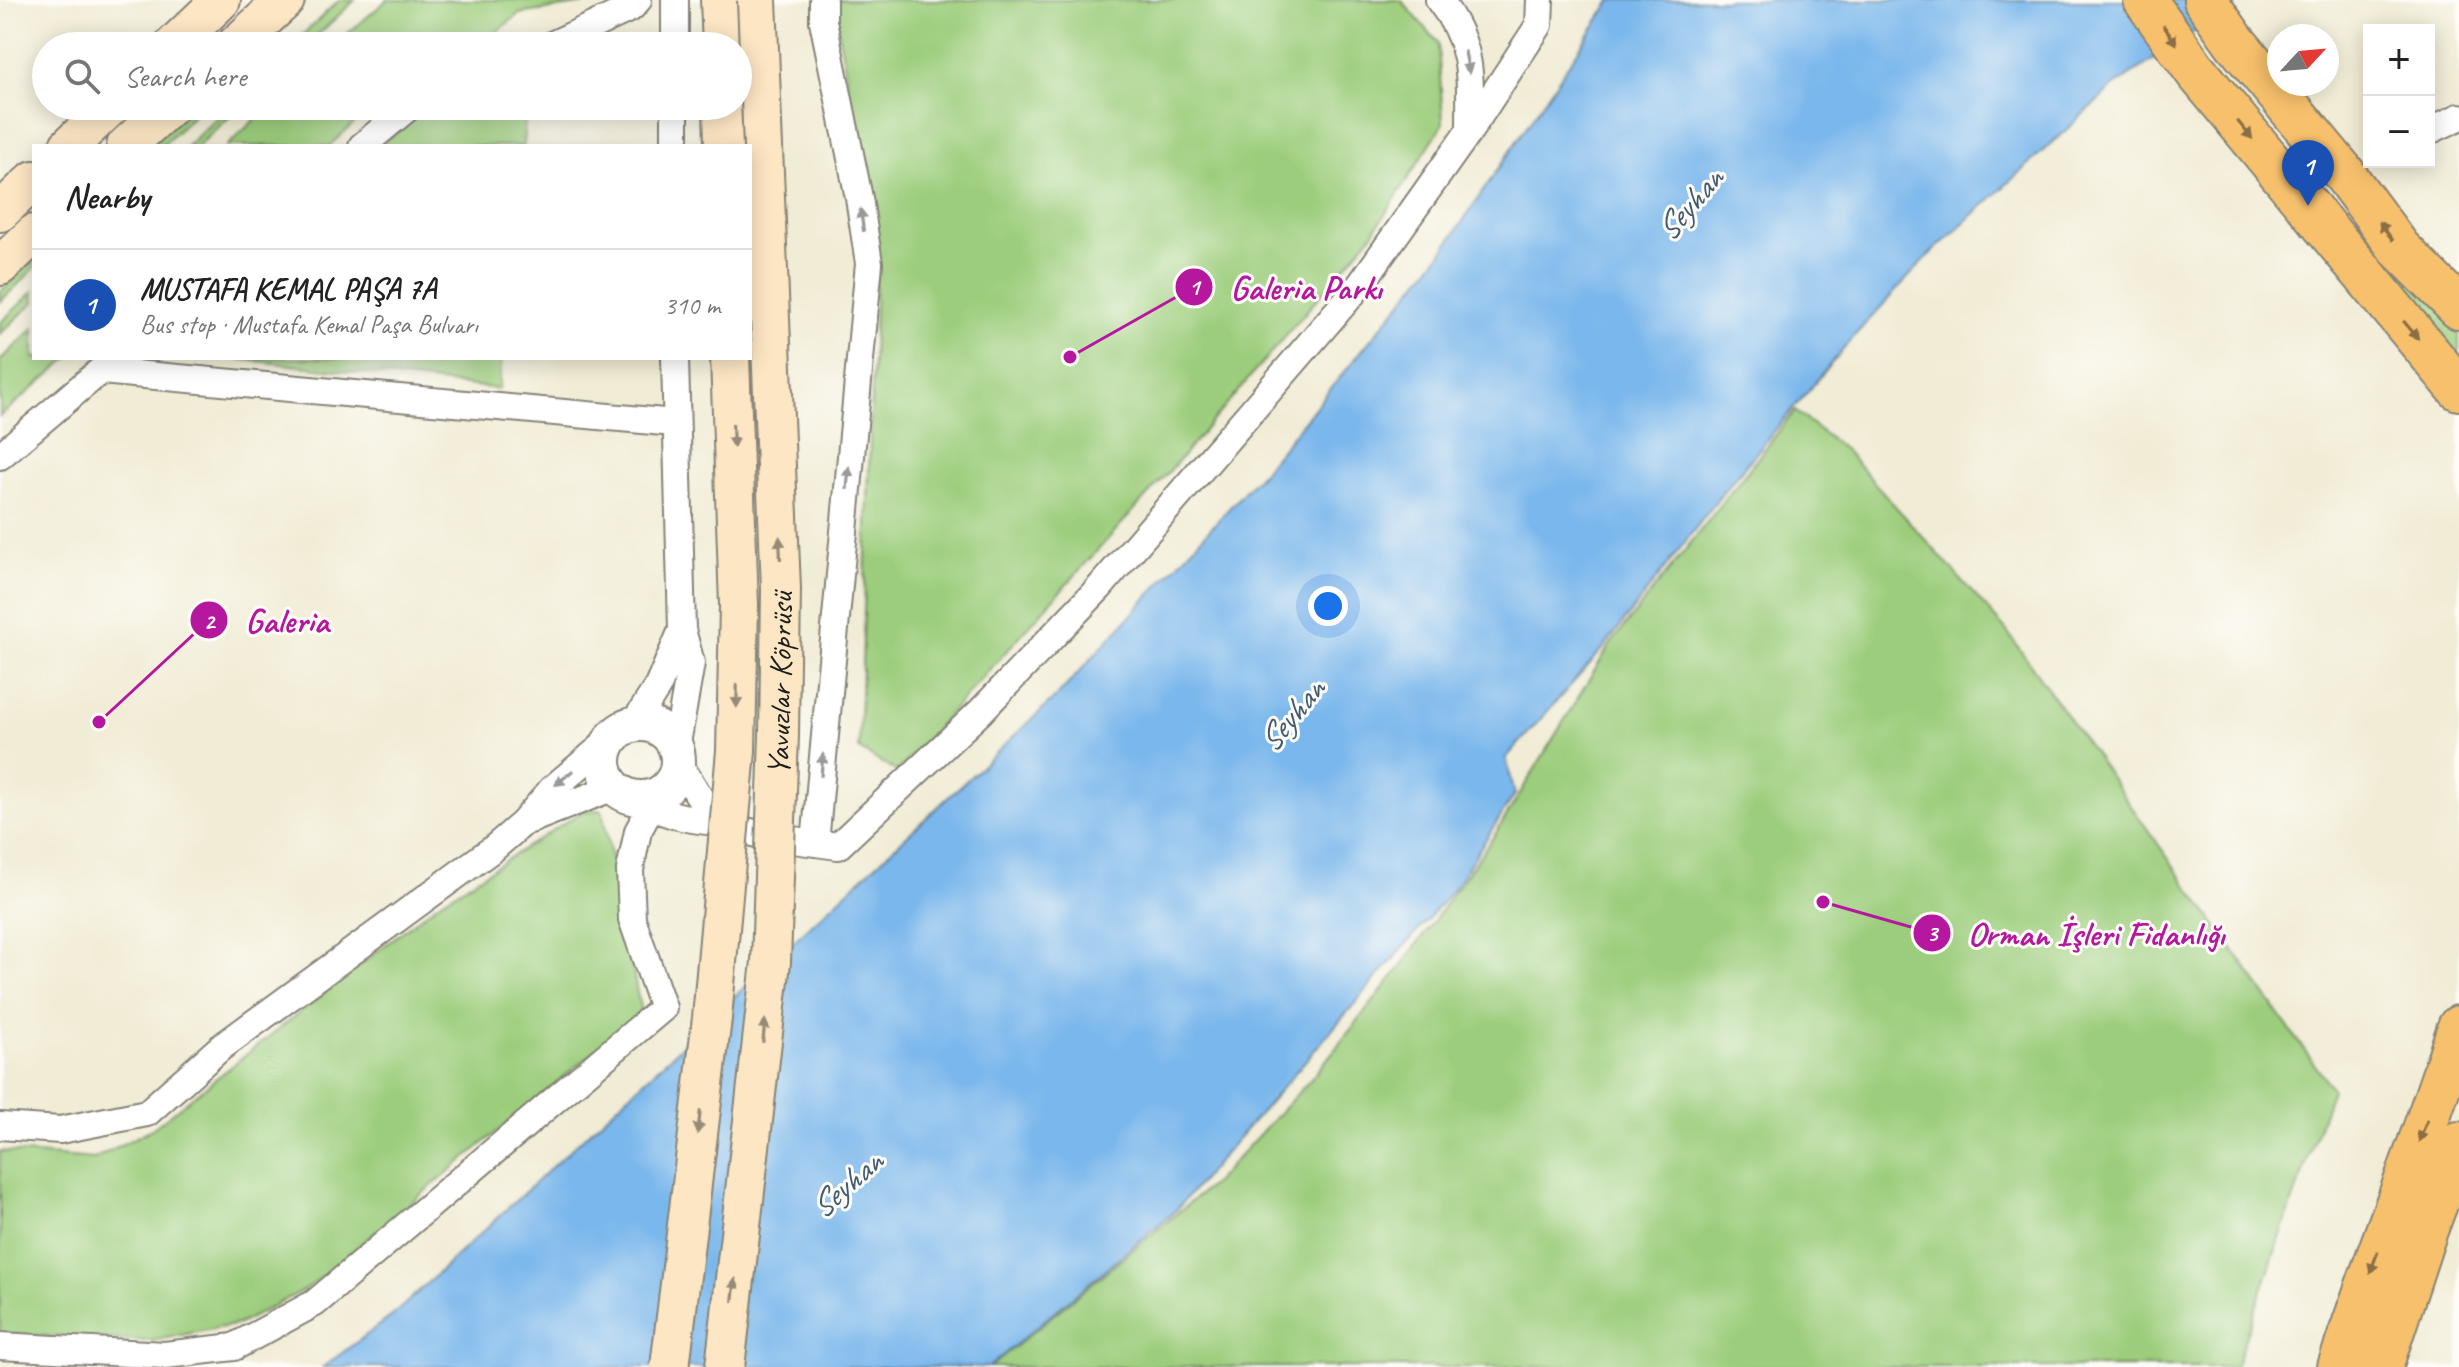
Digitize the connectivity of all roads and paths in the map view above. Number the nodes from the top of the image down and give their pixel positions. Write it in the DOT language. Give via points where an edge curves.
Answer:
graph roads {
  1 [pos="221,0"];
  2 [pos="285,0"];
  3 [pos="638,0"];
  4 [pos="675,0"];
  5 [pos="720,0"];
  6 [pos="757,0"];
  7 [pos="823,0"];
  8 [pos="1439,0"];
  9 [pos="1540,0"];
  10 [pos="2145,0"];
  11 [pos="2205,0"];
  12 [pos="188,32"];
  13 [pos="250,32"];
  14 [pos="579,32"];
  15 [pos="675,32"];
  16 [pos="721,32"];
  17 [pos="2459,117"];
  18 [pos="96,120"];
  19 [pos="155,120"];
  20 [pos="393,120"];
  21 [pos="675,120"];
  22 [pos="723,120"];
  23 [pos="2435,128"];
  24 [pos="1470,130"];
  25 [pos="71,144"];
  26 [pos="128,144"];
  27 [pos="364,144"];
  28 [pos="675,144"];
  29 [pos="724,144"];
  30 [pos="2356,165"];
  31 [pos="32,182"];
  32 [pos="0,212"];
  33 [pos="32,236"];
  34 [pos="0,266"];
  35 [pos="2459,308"];
  36 [pos="675,360"];
  37 [pos="730,360"];
  38 [pos="108,364"];
  39 [pos="2459,389"];
  40 [pos="675,423"];
  41 [pos="0,456"];
  42 [pos="682,630"];
  43 [pos="622,732"];
  44 [pos="677,756"];
  45 [pos="640,797"];
  46 [pos="715,822"];
  47 [pos="523,823"];
  48 [pos="815,843"];
  49 [pos="2459,1027"];
  50 [pos="0,1126"];
  51 [pos="2459,1143"];
  52 [pos="0,1346"];
  53 [pos="670,1367"];
  54 [pos="725,1367"];
  55 [pos="2339,1367"];
  56 [pos="2381,1367"];
  1 -- 12 [label="main road"];
  2 -- 13 [label="main road"];
  3 -- 14 [label="street"];
  4 -- 15 [label="street"];
  5 -- 16 [label="main road"];
  54 -- 6 [label="main road, Yavuzlar Köprüsü, one-way, bridge" via="771,962 779,735 781,589"];
  48 -- 7 [label="street, one-way" via="869,263"];
  8 -- 24 [label="street, one-way" via="1455,20 1470,63"];
  9 -- 24 [label="street" via="1539,25"];
  10 -- 39 [label="main road, one-way" via="2195,70"];
  11 -- 30 [label="main road" via="2235,42"];
  17 -- 23 [label="street"];
  18 -- 25 [label="main road"];
  19 -- 26 [label="main road"];
  20 -- 27 [label="street"];
  21 -- 28 [label="street"];
  22 -- 29 [label="main road"];
  24 -- 48 [label="street" via="1360,285 1100,587 980,712 838,846"];
  35 -- 30 [label="main road, one-way" via="2399,248"];
  31 -- 32 [label="main road"];
  33 -- 34 [label="main road"];
  36 -- 40 [label="street"];
  37 -- 53 [label="main road, Yavuzlar Köprüsü, one-way, bridge" via="739,605 736,751 712,1018"];
  38 -- 40 [label="street"];
  38 -- 41 [label="street"];
  40 -- 42 [label="street"];
  42 -- 43 [label="street" via="658,686"];
  42 -- 44 [label="street" via="691,663"];
  43 -- 44 [label="street" via="646,725 659,729"];
  43 -- 45 [label="street" via="605,751 603,764"];
  43 -- 47 [label="street, one-way" via="552,789"];
  44 -- 45 [label="street" via="669,785"];
  44 -- 46 [label="street"];
  45 -- 46 [label="street" via="681,818"];
  45 -- 47 [label="street" via="572,801"];
  45 -- 52 [label="street" via="630,870 632,919 663,1008 315,1303 234,1347 165,1355"];
  46 -- 48 [label="street"];
  47 -- 50 [label="street" via="220,1048 147,1113 60,1130"];
  49 -- 55 [label="main road, one-way"];
  51 -- 56 [label="main road"];
}
